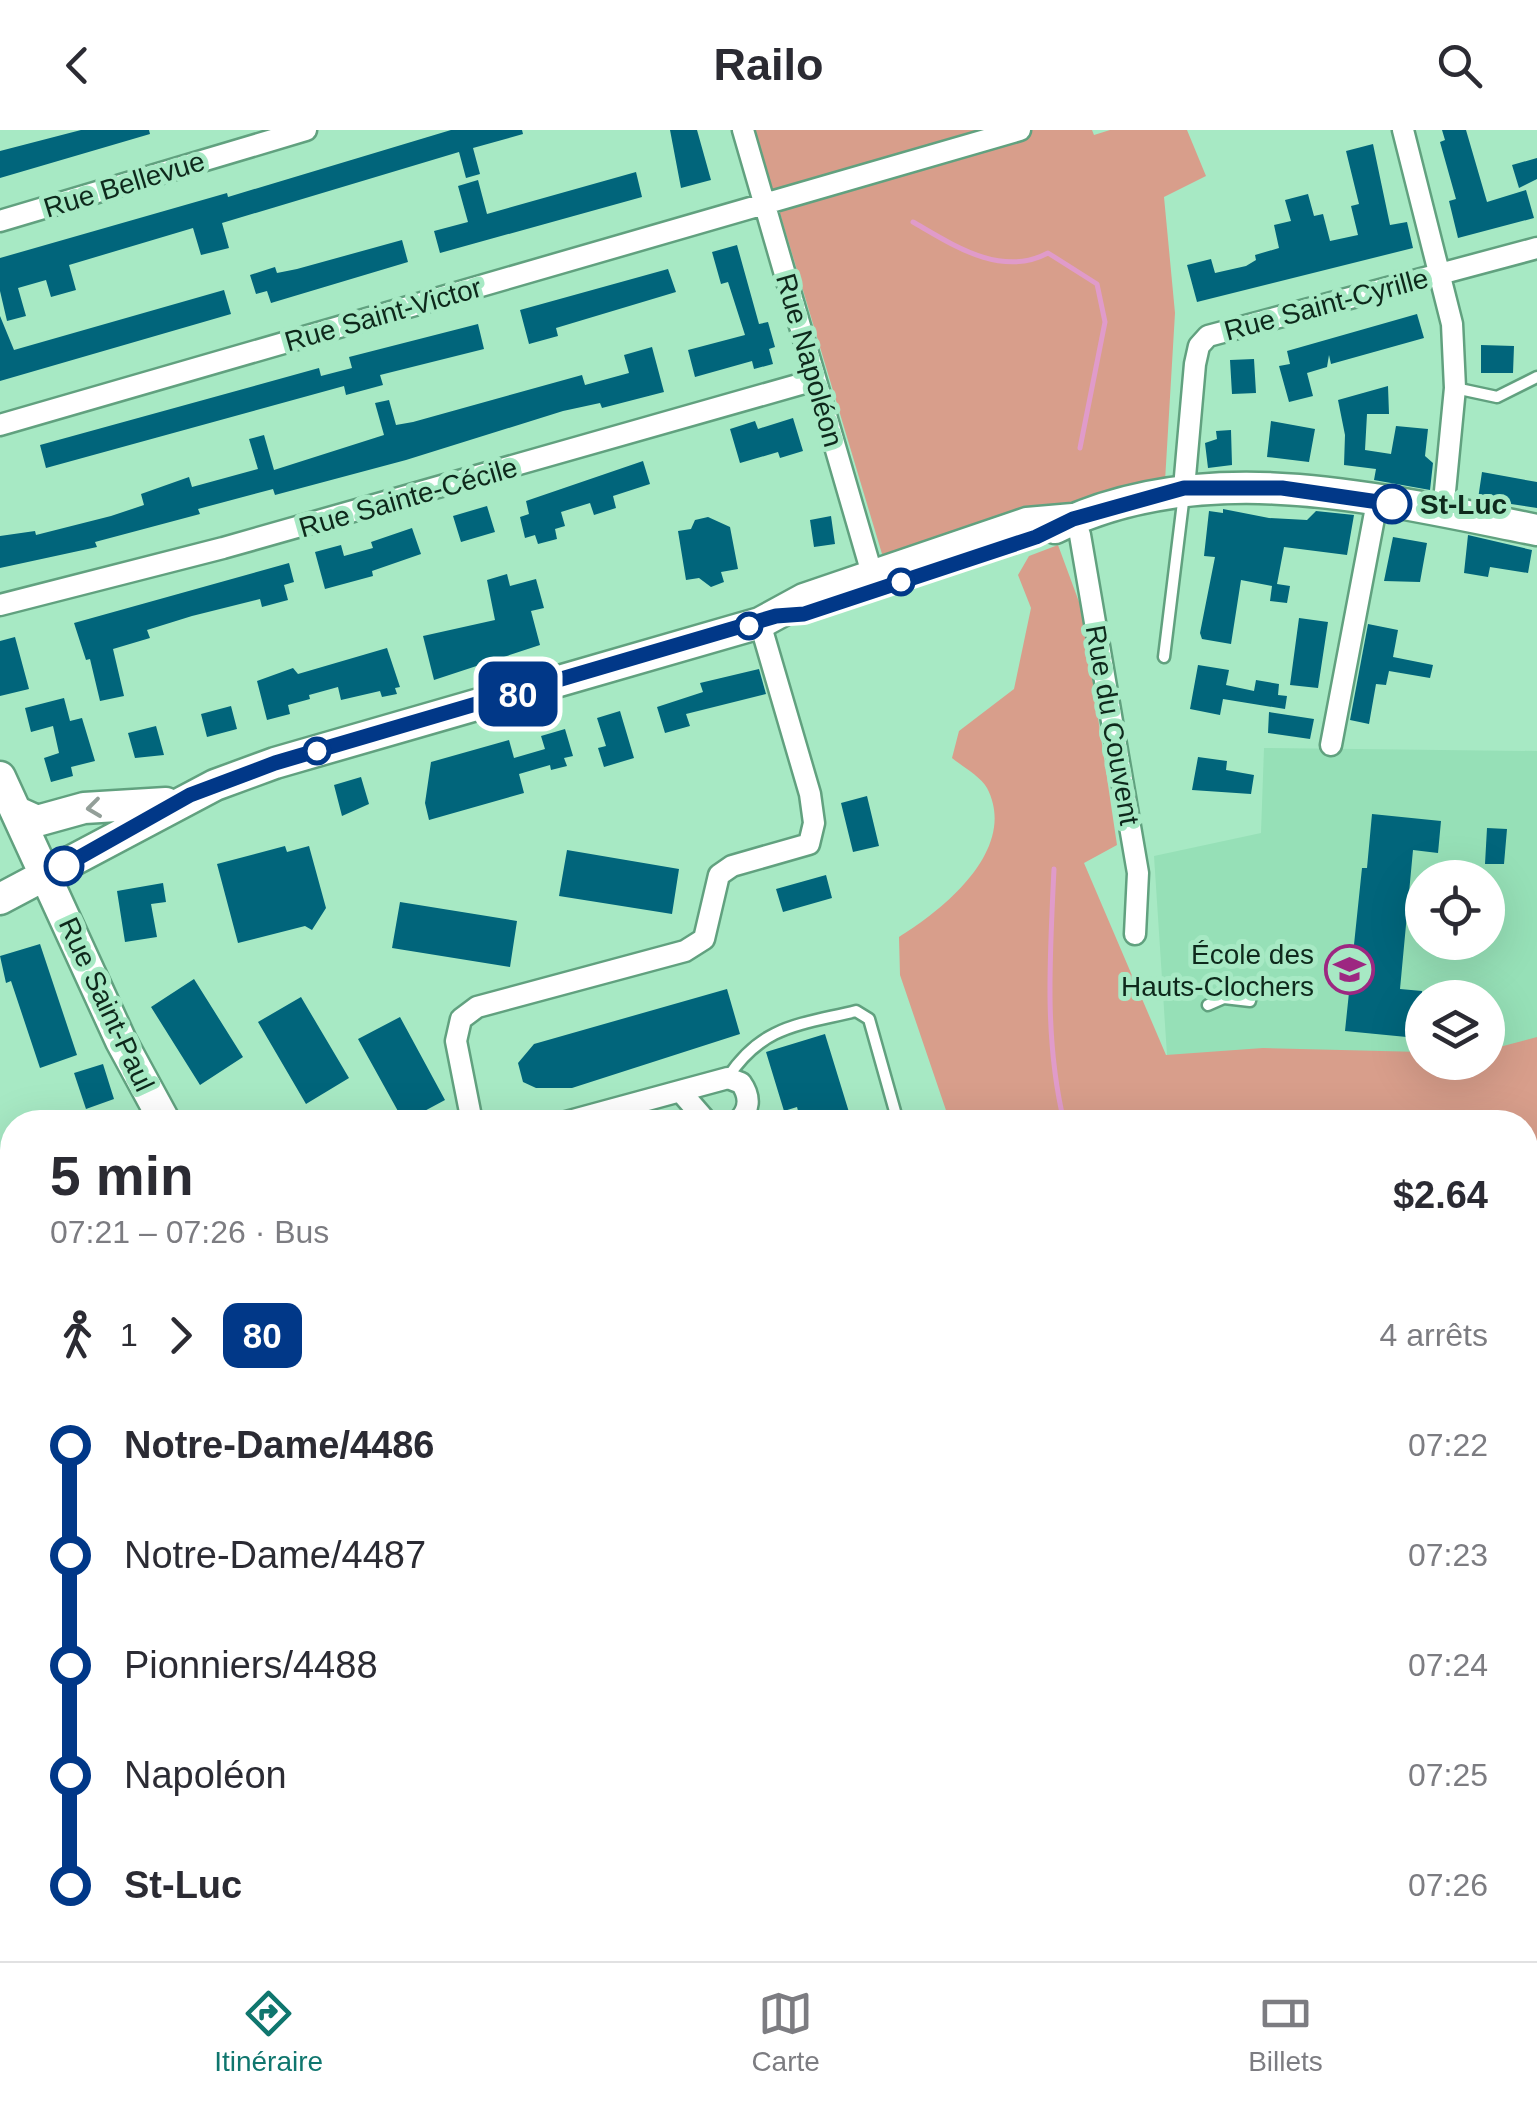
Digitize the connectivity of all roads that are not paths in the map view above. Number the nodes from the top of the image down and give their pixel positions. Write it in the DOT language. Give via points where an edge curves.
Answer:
graph roads {
  1 [pos="306,130"];
  2 [pos="742,130"];
  3 [pos="1020,130"];
  4 [pos="1403,130"];
  5 [pos="765,203"];
  6 [pos="0,221"];
  7 [pos="1537,248"];
  8 [pos="1441,273"];
  9 [pos="1537,377"];
  10 [pos="814,380"];
  11 [pos="1455,388"];
  12 [pos="0,425"];
  13 [pos="1184,488"];
  14 [pos="1376,502"];
  15 [pos="1443,512"];
  16 [pos="1073,519"];
  17 [pos="1537,530"];
  18 [pos="875,582"];
  19 [pos="0,605"];
  20 [pos="768,619"];
  21 [pos="1164,657"];
  22 [pos="1330,745"];
  23 [pos="0,777"];
  24 [pos="174,803"];
  25 [pos="17,812"];
  26 [pos="46,875"];
  27 [pos="0,899"];
  28 [pos="1134,934"];
  29 [pos="1250,1001"];
  30 [pos="1208,1005"];
  31 [pos="728,1078"];
  32 [pos="680,1091"];
  33 [pos="157,1110"];
  34 [pos="470,1110"];
  35 [pos="610,1110"];
  36 [pos="697,1110"];
  37 [pos="746,1110"];
  38 [pos="895,1110"];
  1 -- 6 [label="street, Rue Bellevue"];
  2 -- 5 [label="street, Rue Napoléon"];
  3 -- 5 [label="street, Rue Saint-Victor"];
  4 -- 8 [label="street"];
  5 -- 10 [label="street, Rue Napoléon"];
  5 -- 12 [label="street, Rue Saint-Victor"];
  7 -- 8 [label="street, Rue Saint-Cyrille"];
  8 -- 11 [label="street"];
  8 -- 13 [label="street, Rue Saint-Cyrille" via="1208,336 1195,364"];
  9 -- 11 [label="lane" via="1497,397"];
  10 -- 18 [label="street, Rue Napoléon"];
  10 -- 19 [label="street, Rue Sainte-Cécile"];
  11 -- 15 [label="street"];
  13 -- 14 [label="street" via="1282,488"];
  13 -- 16 [label="street"];
  13 -- 21 [label="lane"];
  14 -- 15 [label="street"];
  14 -- 22 [label="street"];
  15 -- 17 [label="street"];
  16 -- 18 [label="street" via="1027,522"];
  16 -- 28 [label="street, Rue du Couvent" via="1138,873"];
  18 -- 20 [label="street" via="804,599"];
  20 -- 24 [label="street" via="275,763"];
  20 -- 34 [label="street" via="810,794 809,844 719,875 704,939 684,951 478,1007 461,1020 456,1042"];
  23 -- 25 [label="street, Rue Saint-Paul"];
  24 -- 25 [label="street, one-way" via="84,808 37,821"];
  24 -- 26 [label="street"];
  25 -- 26 [label="street, Rue Saint-Paul"];
  26 -- 27 [label="street"];
  26 -- 33 [label="street, Rue Saint-Paul"];
  29 -- 30 [label="lane" via="1224,998"];
  31 -- 32 [label="street"];
  31 -- 37 [label="street" via="741,1082"];
  31 -- 38 [label="lane" via="768,1033 856,1011 869,1019"];
  32 -- 35 [label="street"];
  32 -- 36 [label="street"];
}
